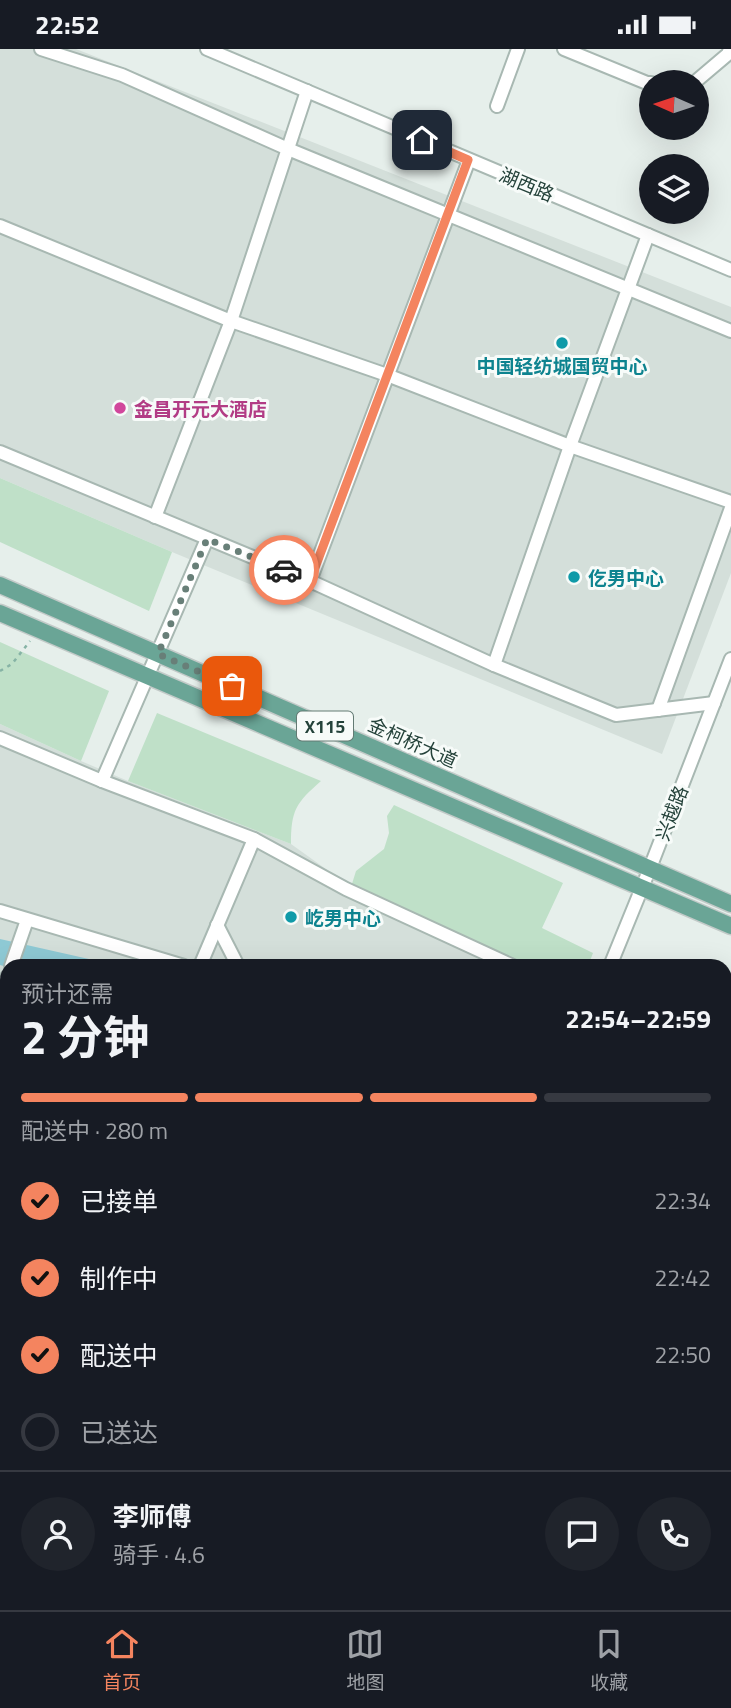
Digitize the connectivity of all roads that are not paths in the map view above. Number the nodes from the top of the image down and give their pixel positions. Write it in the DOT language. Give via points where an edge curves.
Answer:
graph roads {
  1 [pos="41,49"];
  2 [pos="207,49"];
  3 [pos="518,49"];
  4 [pos="564,49"];
  5 [pos="730,49"];
  6 [pos="709,70"];
  7 [pos="639,80"];
  8 [pos="307,91"];
  9 [pos="497,106"];
  10 [pos="288,149"];
  11 [pos="468,160"];
  12 [pos="448,214"];
  13 [pos="0,226"];
  14 [pos="648,235"];
  15 [pos="731,270"];
  16 [pos="628,289"];
  17 [pos="231,321"];
  18 [pos="731,331"];
  19 [pos="387,375"];
  20 [pos="569,446"];
  21 [pos="0,452"];
  22 [pos="731,502"];
  23 [pos="731,508"];
  24 [pos="155,517"];
  25 [pos="207,539"];
  26 [pos="310,581"];
  27 [pos="0,585"];
  28 [pos="0,613"];
  29 [pos="158,654"];
  30 [pos="731,659"];
  31 [pos="494,665"];
  32 [pos="148,677"];
  33 [pos="714,703"];
  34 [pos="658,710"];
  35 [pos="0,738"];
  36 [pos="102,781"];
  37 [pos="254,839"];
  38 [pos="650,868"];
  39 [pos="642,887"];
  40 [pos="731,904"];
  41 [pos="0,911"];
  42 [pos="27,920"];
  43 [pos="217,925"];
  44 [pos="731,926"];
  45 [pos="14,959"];
  46 [pos="160,959"];
  47 [pos="203,959"];
  48 [pos="234,959"];
  49 [pos="498,959"];
  50 [pos="613,959"];
  1 -- 10 [label="street" via="122,75"];
  2 -- 8 [label="street, 湖西路"];
  3 -- 9 [label="street"];
  4 -- 7 [label="street"];
  5 -- 6 [label="street"];
  8 -- 10 [label="street"];
  8 -- 11 [label="street, 湖西路"];
  10 -- 12 [label="street"];
  10 -- 17 [label="street"];
  11 -- 12 [label="street"];
  11 -- 14 [label="street, 湖西路"];
  12 -- 16 [label="street"];
  12 -- 19 [label="street"];
  13 -- 17 [label="street"];
  14 -- 15 [label="street, 湖西路"];
  14 -- 16 [label="street"];
  16 -- 18 [label="street"];
  16 -- 20 [label="street"];
  17 -- 19 [label="street"];
  17 -- 24 [label="street"];
  19 -- 20 [label="street"];
  19 -- 26 [label="street"];
  20 -- 22 [label="street"];
  20 -- 31 [label="street"];
  21 -- 24 [label="street"];
  23 -- 34 [label="street"];
  24 -- 25 [label="street"];
  25 -- 26 [label="street"];
  25 -- 29 [label="street"];
  26 -- 31 [label="street"];
  27 -- 29 [label="main road, 金柯桥大道 / X115"];
  28 -- 32 [label="main road, X115"];
  29 -- 32 [label="street"];
  29 -- 38 [label="main road, 金柯桥大道 / X115"];
  30 -- 33 [label="street, 兴越路"];
  31 -- 34 [label="street" via="616,715"];
  32 -- 36 [label="street"];
  32 -- 39 [label="main road, X115"];
  33 -- 34 [label="street"];
  33 -- 38 [label="street, 兴越路"];
  35 -- 36 [label="street"];
  36 -- 37 [label="street"];
  37 -- 43 [label="street"];
  37 -- 49 [label="street" via="346,889"];
  38 -- 39 [label="street, 兴越路"];
  38 -- 40 [label="main road, 金柯桥大道 / X115"];
  39 -- 44 [label="main road, X115"];
  39 -- 50 [label="street, 兴越路"];
  41 -- 42 [label="street"];
  42 -- 45 [label="street"];
  42 -- 46 [label="street"];
  43 -- 47 [label="street"];
  43 -- 48 [label="street"];
}
